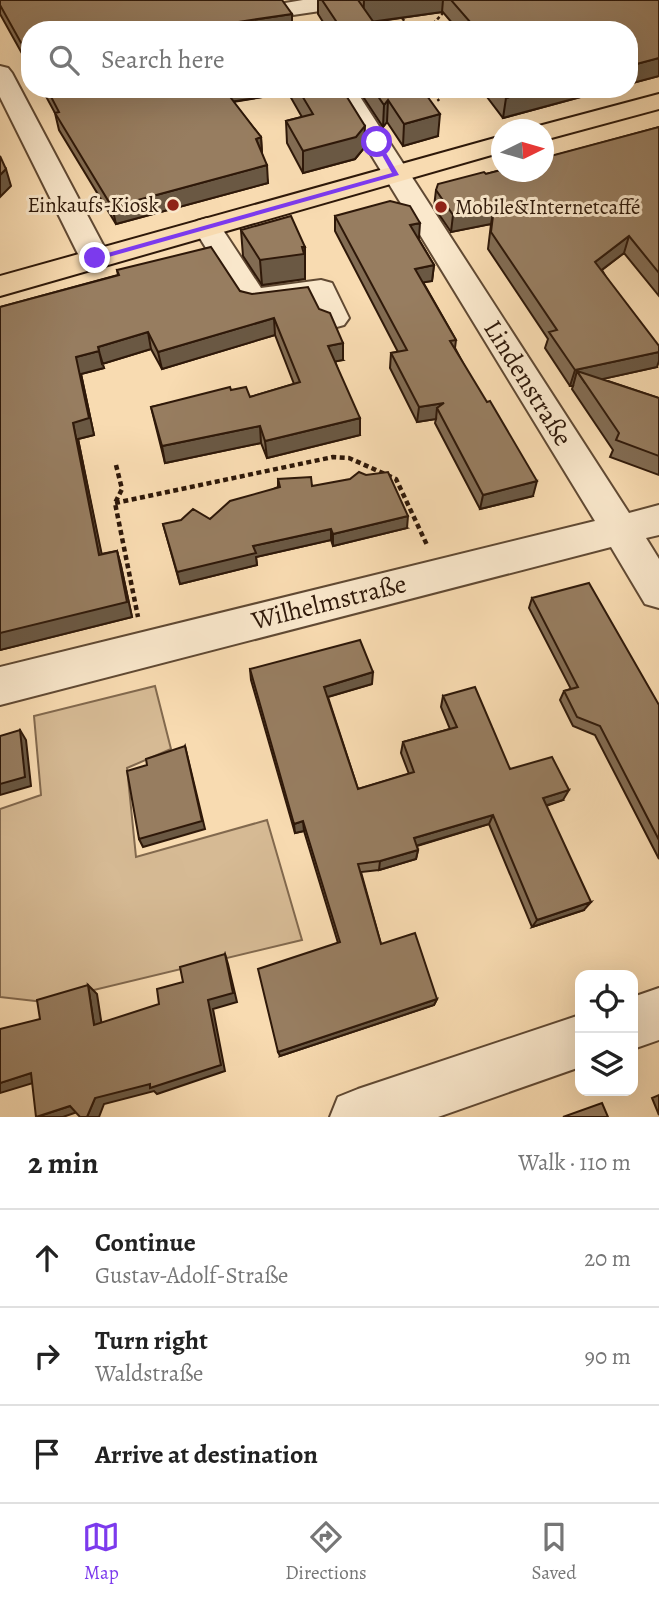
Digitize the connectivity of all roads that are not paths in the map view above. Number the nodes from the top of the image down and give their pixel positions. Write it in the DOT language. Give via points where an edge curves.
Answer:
graph roads {
  1 [pos="347,0"];
  2 [pos="290,4"];
  3 [pos="300,21"];
  4 [pos="0,73"];
  5 [pos="350,98"];
  6 [pos="659,101"];
  7 [pos="554,129"];
  8 [pos="491,147"];
  9 [pos="396,174"];
  10 [pos="207,227"];
  11 [pos="95,258"];
  12 [pos="0,286"];
  13 [pos="333,318"];
  14 [pos="659,520"];
  15 [pos="621,530"];
  16 [pos="659,592"];
  17 [pos="0,686"];
  18 [pos="659,1014"];
  19 [pos="638,1021"];
  20 [pos="575,1043"];
  21 [pos="358,1117"];
  1 -- 2 [label="street"];
  2 -- 3 [label="street"];
  4 -- 11 [label="street"];
  5 -- 9 [label="street, Lindenstraße"];
  6 -- 7 [label="main road"];
  8 -- 9 [label="main road"];
  9 -- 10 [label="main road"];
  9 -- 15 [label="street, Lindenstraße"];
  10 -- 11 [label="main road"];
  10 -- 13 [label="street" via="253,299 321,290"];
  11 -- 12 [label="main road"];
  14 -- 15 [label="street, Wilhelmstraße"];
  15 -- 16 [label="street, Lindenstraße"];
  15 -- 17 [label="street, Wilhelmstraße"];
  18 -- 19 [label="street"];
  20 -- 21 [label="street"];
}
